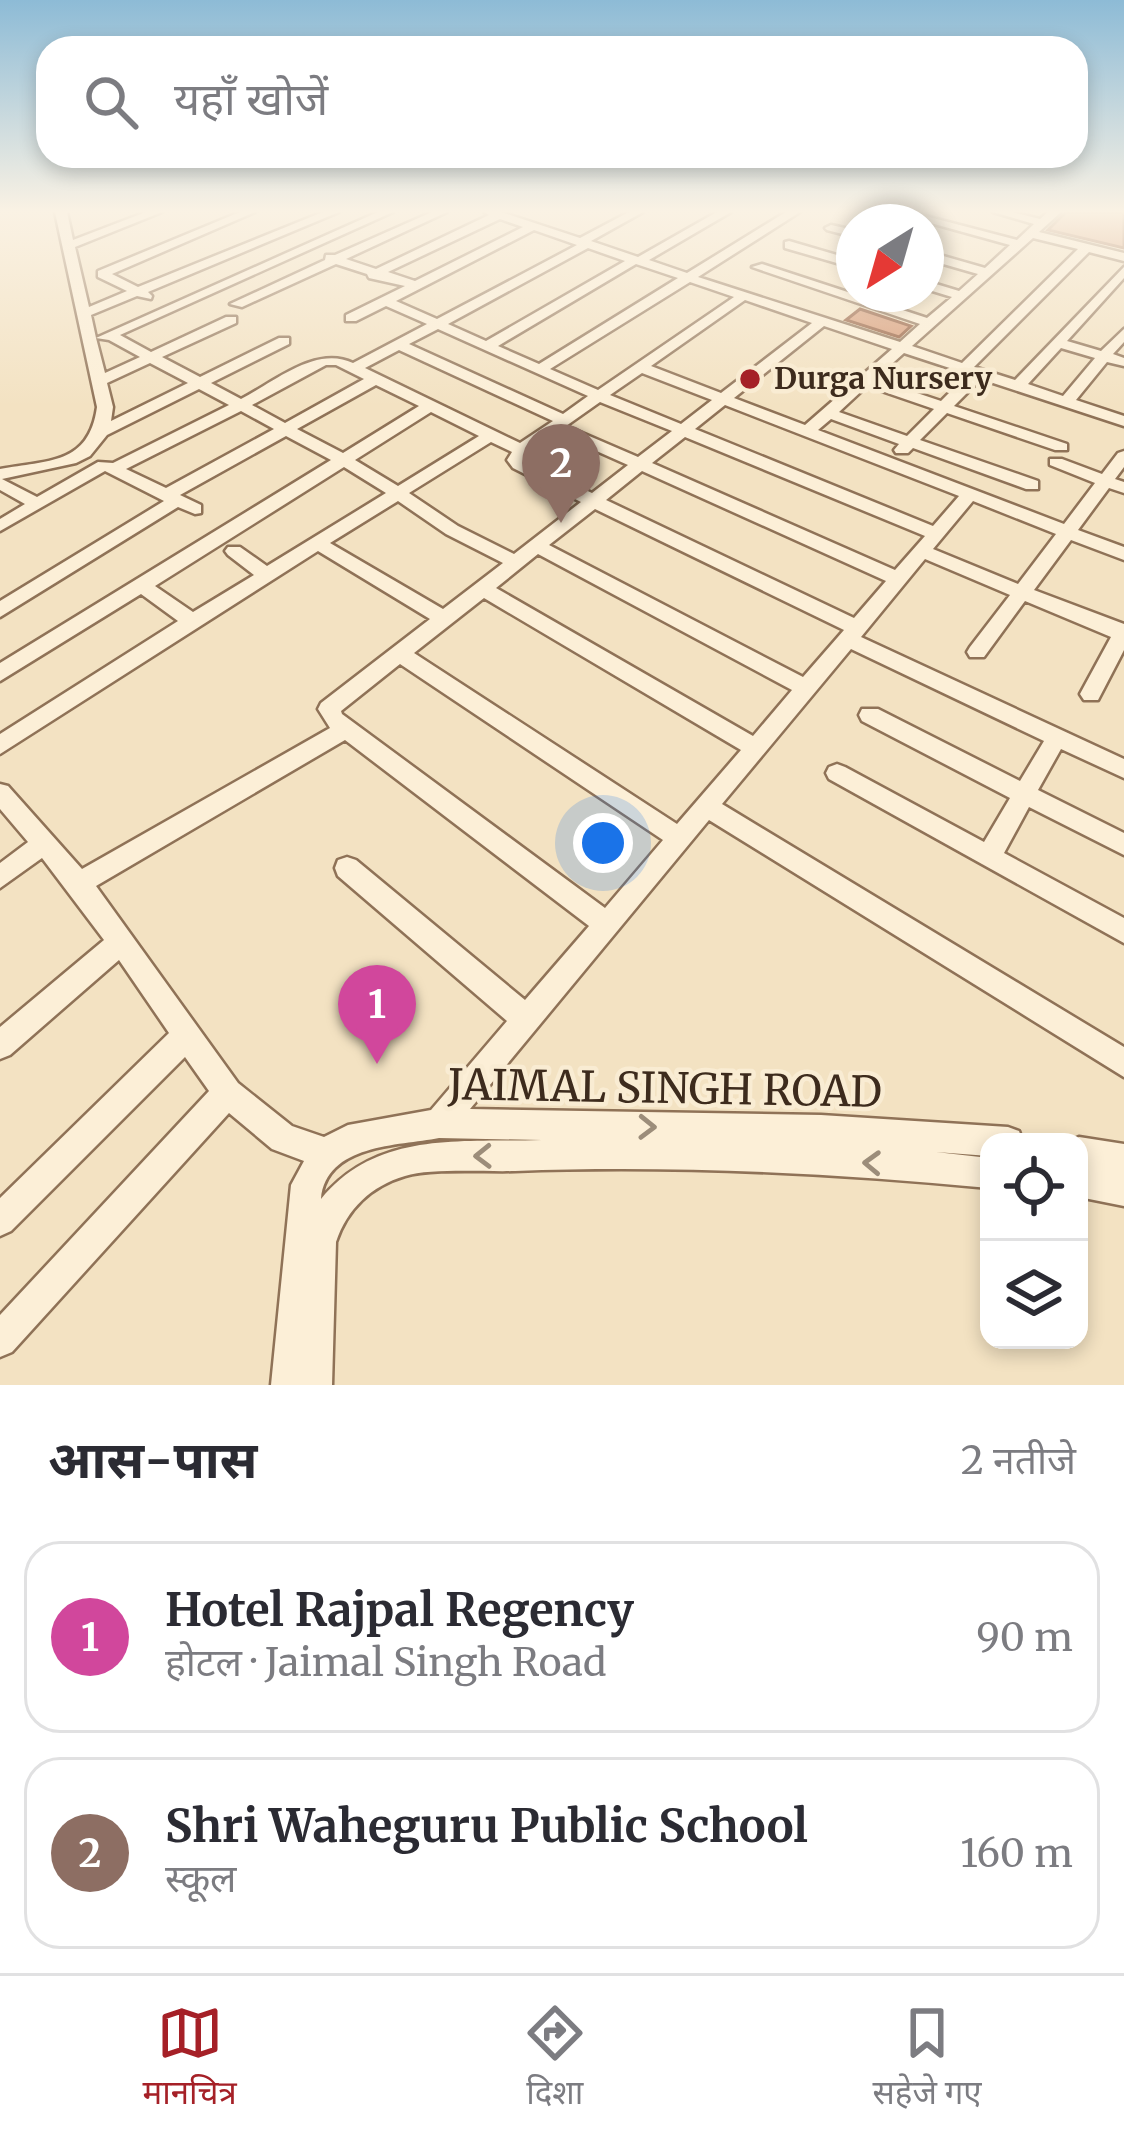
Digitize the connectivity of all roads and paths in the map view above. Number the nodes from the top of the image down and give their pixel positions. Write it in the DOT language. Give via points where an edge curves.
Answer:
graph roads {
  1 [pos="76,277"];
  2 [pos="107,277"];
  3 [pos="176,277"];
  4 [pos="237,277"];
  5 [pos="298,277"];
  6 [pos="380,277"];
  7 [pos="431,277"];
  8 [pos="523,277"];
  9 [pos="609,277"];
  10 [pos="684,277"];
  11 [pos="787,277"];
  12 [pos="981,277"];
  13 [pos="1059,277"];
  14 [pos="1119,277"];
  15 [pos="688,278"];
  16 [pos="415,285"];
  17 [pos="944,290"];
  18 [pos="138,292"];
  19 [pos="960,295"];
  20 [pos="742,296"];
  21 [pos="386,301"];
  22 [pos="237,304"];
  23 [pos="168,307"];
  24 [pos="85,313"];
  25 [pos="351,318"];
  26 [pos="231,320"];
  27 [pos="821,322"];
  28 [pos="929,323"];
  29 [pos="438,324"];
  30 [pos="1124,333"];
  31 [pos="284,341"];
  32 [pos="1058,343"];
  33 [pos="399,344"];
  34 [pos="487,346"];
  35 [pos="898,348"];
  36 [pos="154,356"];
  37 [pos="1104,356"];
  38 [pos="1124,362"];
  39 [pos="641,368"];
  40 [pos="353,369"];
  41 [pos="540,369"];
  42 [pos="971,371"];
  43 [pos="374,380"];
  44 [pos="863,380"];
  45 [pos="99,381"];
  46 [pos="202,381"];
  47 [pos="1018,386"];
  48 [pos="602,397"];
  49 [pos="726,399"];
  50 [pos="1066,402"];
  51 [pos="241,405"];
  52 [pos="429,406"];
  53 [pos="942,407"];
  54 [pos="828,413"];
  55 [pos="1122,417"];
  56 [pos="561,424"];
  57 [pos="286,428"];
  58 [pos="103,431"];
  59 [pos="686,431"];
  60 [pos="808,431"];
  61 [pos="491,435"];
  62 [pos="910,442"];
  63 [pos="520,450"];
  64 [pos="1124,456"];
  65 [pos="80,457"];
  66 [pos="342,460"];
  67 [pos="889,463"];
  68 [pos="640,465"];
  69 [pos="109,467"];
  70 [pos="0,478"];
  71 [pos="1116,484"];
  72 [pos="1032,485"];
  73 [pos="399,493"];
  74 [pos="970,494"];
  75 [pos="596,500"];
  76 [pos="180,502"];
  77 [pos="37,504"];
  78 [pos="0,526"];
  79 [pos="1067,531"];
  80 [pos="930,543"];
  81 [pos="320,544"];
  82 [pos="539,547"];
  83 [pos="234,551"];
  84 [pos="1124,554"];
  85 [pos="518,563"];
  86 [pos="266,574"];
  87 [pos="898,580"];
  88 [pos="140,584"];
  89 [pos="485,590"];
  90 [pos="1020,591"];
  91 [pos="0,610"];
  92 [pos="190,620"];
  93 [pos="446,620"];
  94 [pos="853,633"];
  95 [pos="1124,633"];
  96 [pos="977,652"];
  97 [pos="401,656"];
  98 [pos="0,674"];
  99 [pos="807,688"];
  100 [pos="1091,694"];
  101 [pos="870,715"];
  102 [pos="346,729"];
  103 [pos="1058,737"];
  104 [pos="0,745"];
  105 [pos="756,748"];
  106 [pos="1124,770"];
  107 [pos="837,773"];
  108 [pos="1024,794"];
  109 [pos="1,797"];
  110 [pos="705,806"];
  111 [pos="679,838"];
  112 [pos="43,844"];
  113 [pos="1124,845"];
  114 [pos="988,856"];
  115 [pos="346,868"];
  116 [pos="0,878"];
  117 [pos="79,883"];
  118 [pos="606,924"];
  119 [pos="1124,931"];
  120 [pos="122,940"];
  121 [pos="526,1019"];
  122 [pos="188,1034"];
  123 [pos="0,1045"];
  124 [pos="1124,1064"];
  125 [pos="228,1093"];
  126 [pos="439,1124"];
  127 [pos="980,1140"];
  128 [pos="1088,1153"];
  129 [pos="326,1154"];
  130 [pos="1124,1159"];
  131 [pos="980,1172"];
  132 [pos="1088,1184"];
  133 [pos="1124,1190"];
  134 [pos="0,1220"];
  135 [pos="0,1340"];
  136 [pos="289,1385"];
  137 [pos="314,1385"];
  1 -- 24 [label="street"];
  2 -- 18 [label="street"];
  3 -- 18 [label="street"];
  4 -- 23 [label="street"];
  5 -- 22 [label="street"];
  6 -- 16 [label="street"];
  7 -- 16 [label="street"];
  8 -- 29 [label="street"];
  9 -- 34 [label="street"];
  10 -- 15 [label="street"];
  11 -- 28 [label="street"];
  12 -- 19 [label="street"];
  13 -- 42 [label="street"];
  14 -- 32 [label="street"];
  15 -- 20 [label="street"];
  15 -- 41 [label="street"];
  16 -- 21 [label="street"];
  17 -- 19 [label="street"];
  18 -- 23 [label="street"];
  18 -- 24 [label="street"];
  19 -- 28 [label="street"];
  20 -- 27 [label="street"];
  20 -- 39 [label="street"];
  21 -- 25 [label="street"];
  21 -- 29 [label="street"];
  23 -- 36 [label="street" via="103,338"];
  24 -- 45 [label="street"];
  26 -- 36 [label="street"];
  27 -- 35 [label="street"];
  27 -- 49 [label="street"];
  28 -- 35 [label="street"];
  29 -- 33 [label="street"];
  29 -- 34 [label="street"];
  30 -- 37 [label="street"];
  31 -- 46 [label="street"];
  32 -- 37 [label="street"];
  32 -- 47 [label="street"];
  33 -- 40 [label="street"];
  33 -- 56 [label="street"];
  34 -- 41 [label="street"];
  35 -- 42 [label="street"];
  35 -- 44 [label="street"];
  36 -- 45 [label="street"];
  36 -- 46 [label="street"];
  37 -- 38 [label="street"];
  37 -- 50 [label="street"];
  39 -- 48 [label="street"];
  39 -- 49 [label="street"];
  40 -- 43 [label="street"];
  40 -- 51 [label="street" via="323,361"];
  41 -- 48 [label="street"];
  42 -- 47 [label="street"];
  42 -- 53 [label="street"];
  43 -- 52 [label="street"];
  43 -- 57 [label="street"];
  44 -- 53 [label="street"];
  44 -- 54 [label="street"];
  45 -- 58 [label="street"];
  46 -- 51 [label="street"];
  46 -- 58 [label="street"];
  47 -- 50 [label="street"];
  48 -- 56 [label="street"];
  48 -- 59 [label="street"];
  49 -- 59 [label="street"];
  49 -- 60 [label="street"];
  50 -- 55 [label="street"];
  51 -- 57 [label="street"];
  51 -- 69 [label="street"];
  52 -- 61 [label="street"];
  52 -- 66 [label="street"];
  53 -- 62 [label="street"];
  53 -- 71 [label="street"];
  54 -- 60 [label="street"];
  54 -- 62 [label="street"];
  56 -- 63 [label="street"];
  56 -- 68 [label="street"];
  57 -- 66 [label="street"];
  57 -- 76 [label="street"];
  58 -- 65 [label="street"];
  59 -- 68 [label="street"];
  59 -- 80 [label="street"];
  60 -- 67 [label="street"];
  61 -- 63 [label="street"];
  61 -- 73 [label="street"];
  62 -- 67 [label="street"];
  62 -- 72 [label="street"];
  63 -- 75 [label="street" via="519,465"];
  64 -- 71 [label="street"];
  65 -- 69 [label="street"];
  65 -- 70 [label="street"];
  66 -- 73 [label="street"];
  66 -- 88 [label="street"];
  67 -- 74 [label="street"];
  68 -- 75 [label="street"];
  68 -- 87 [label="street"];
  69 -- 76 [label="street"];
  69 -- 77 [label="street"];
  70 -- 77 [label="street"];
  71 -- 79 [label="street"];
  73 -- 81 [label="street"];
  73 -- 85 [label="street"];
  74 -- 79 [label="street"];
  74 -- 80 [label="street"];
  75 -- 82 [label="street"];
  75 -- 94 [label="street"];
  76 -- 91 [label="street"];
  77 -- 78 [label="street"];
  79 -- 84 [label="street"];
  79 -- 90 [label="street"];
  80 -- 87 [label="street"];
  80 -- 90 [label="street"];
  81 -- 86 [label="street"];
  81 -- 93 [label="street"];
  82 -- 85 [label="street"];
  82 -- 99 [label="street"];
  83 -- 86 [label="street"];
  85 -- 89 [label="street"];
  86 -- 92 [label="street"];
  87 -- 94 [label="street"];
  88 -- 92 [label="street"];
  88 -- 98 [label="street"];
  89 -- 93 [label="street"];
  89 -- 105 [label="street"];
  90 -- 95 [label="street"];
  90 -- 96 [label="street"];
  92 -- 104 [label="street"];
  93 -- 97 [label="street"];
  94 -- 99 [label="street"];
  94 -- 103 [label="street"];
  95 -- 100 [label="street"];
  97 -- 102 [label="street" via="329,709"];
  97 -- 111 [label="street"];
  99 -- 105 [label="street"];
  101 -- 108 [label="street"];
  102 -- 117 [label="street"];
  102 -- 118 [label="street"];
  103 -- 106 [label="street"];
  103 -- 108 [label="street"];
  105 -- 110 [label="street"];
  107 -- 114 [label="street"];
  108 -- 113 [label="street"];
  108 -- 114 [label="street"];
  109 -- 112 [label="street"];
  110 -- 111 [label="street"];
  110 -- 124 [label="street"];
  111 -- 118 [label="street"];
  112 -- 116 [label="street"];
  112 -- 117 [label="street"];
  114 -- 119 [label="street"];
  115 -- 121 [label="street"];
  117 -- 120 [label="street"];
  118 -- 121 [label="street"];
  120 -- 122 [label="street"];
  120 -- 123 [label="street"];
  121 -- 126 [label="street"];
  122 -- 125 [label="street"];
  122 -- 134 [label="street"];
  125 -- 129 [label="street" via="283,1138"];
  125 -- 135 [label="street"];
  126 -- 127 [label="street, JAIMAL SINGH ROAD, one-way"];
  126 -- 129 [label="street, JAIMAL SINGH ROAD" via="348,1140"];
  128 -- 130 [label="street"];
  129 -- 136 [label="street" via="307,1185"];
  131 -- 137 [label="street, one-way" via="596,1154 405,1160 352,1186 330,1213 320,1242"];
  132 -- 133 [label="street"];
}
